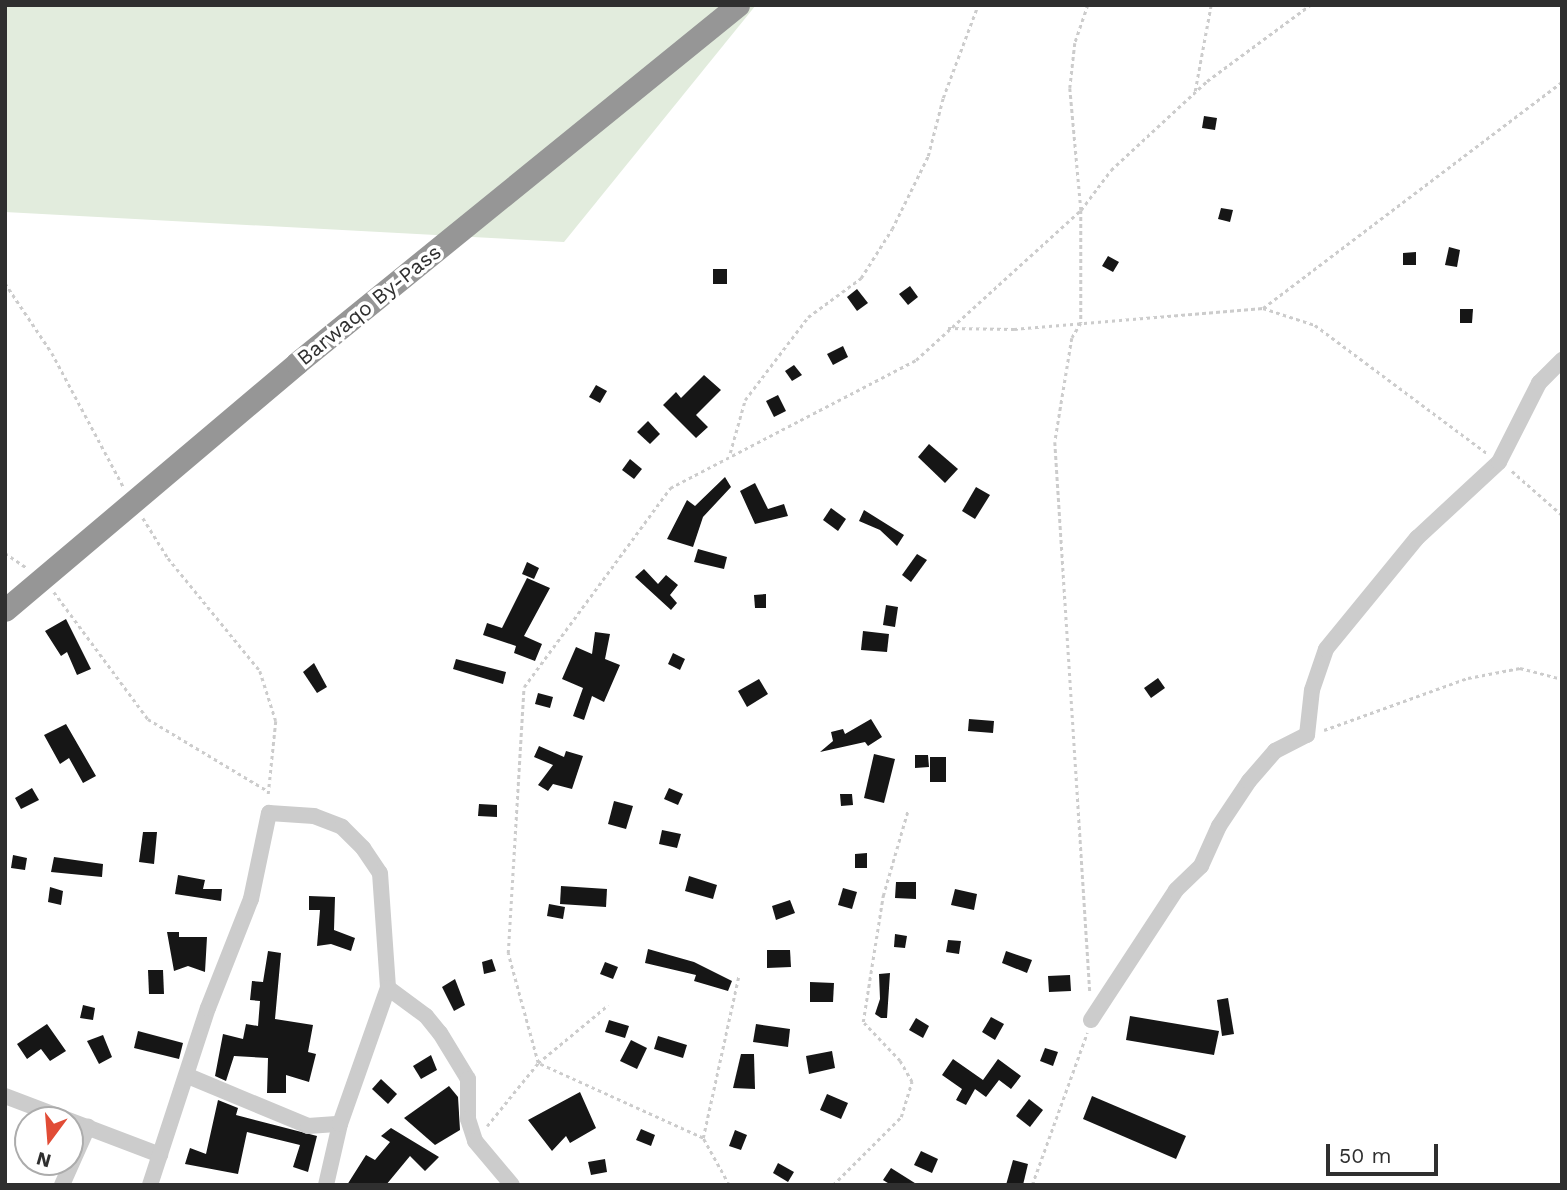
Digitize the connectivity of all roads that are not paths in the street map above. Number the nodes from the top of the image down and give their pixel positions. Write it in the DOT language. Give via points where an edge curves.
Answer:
graph roads {
  1 [pos="738,5"];
  2 [pos="1562,360"];
  3 [pos="5,610"];
  4 [pos="388,988"];
  5 [pos="1091,1020"];
  6 [pos="188,1076"];
  7 [pos="5,1096"];
  8 [pos="340,1124"];
  9 [pos="88,1126"];
  10 [pos="160,1156"];
  11 [pos="62,1185"];
  12 [pos="150,1185"];
  13 [pos="326,1185"];
  14 [pos="512,1185"];
  1 -- 3 [label="highway, Barwaqo By-Pass"];
  2 -- 5 [label="street" via="1539,383 1499,462 1417,537 1326,649 1312,690 1307,734 1275,751 1249,781 1219,826 1202,866 1176,890"];
  4 -- 6 [label="street" via="380,873 363,848 342,827 314,816 269,813 251,899 208,1008"];
  4 -- 8 [label="street"];
  4 -- 14 [label="street" via="426,1016 468,1079 468,1119 475,1141"];
  6 -- 8 [label="street" via="308,1126"];
  6 -- 10 [label="street"];
  7 -- 9 [label="street"];
  8 -- 13 [label="street"];
  9 -- 10 [label="street"];
  9 -- 11 [label="street"];
  10 -- 12 [label="street"];
}
